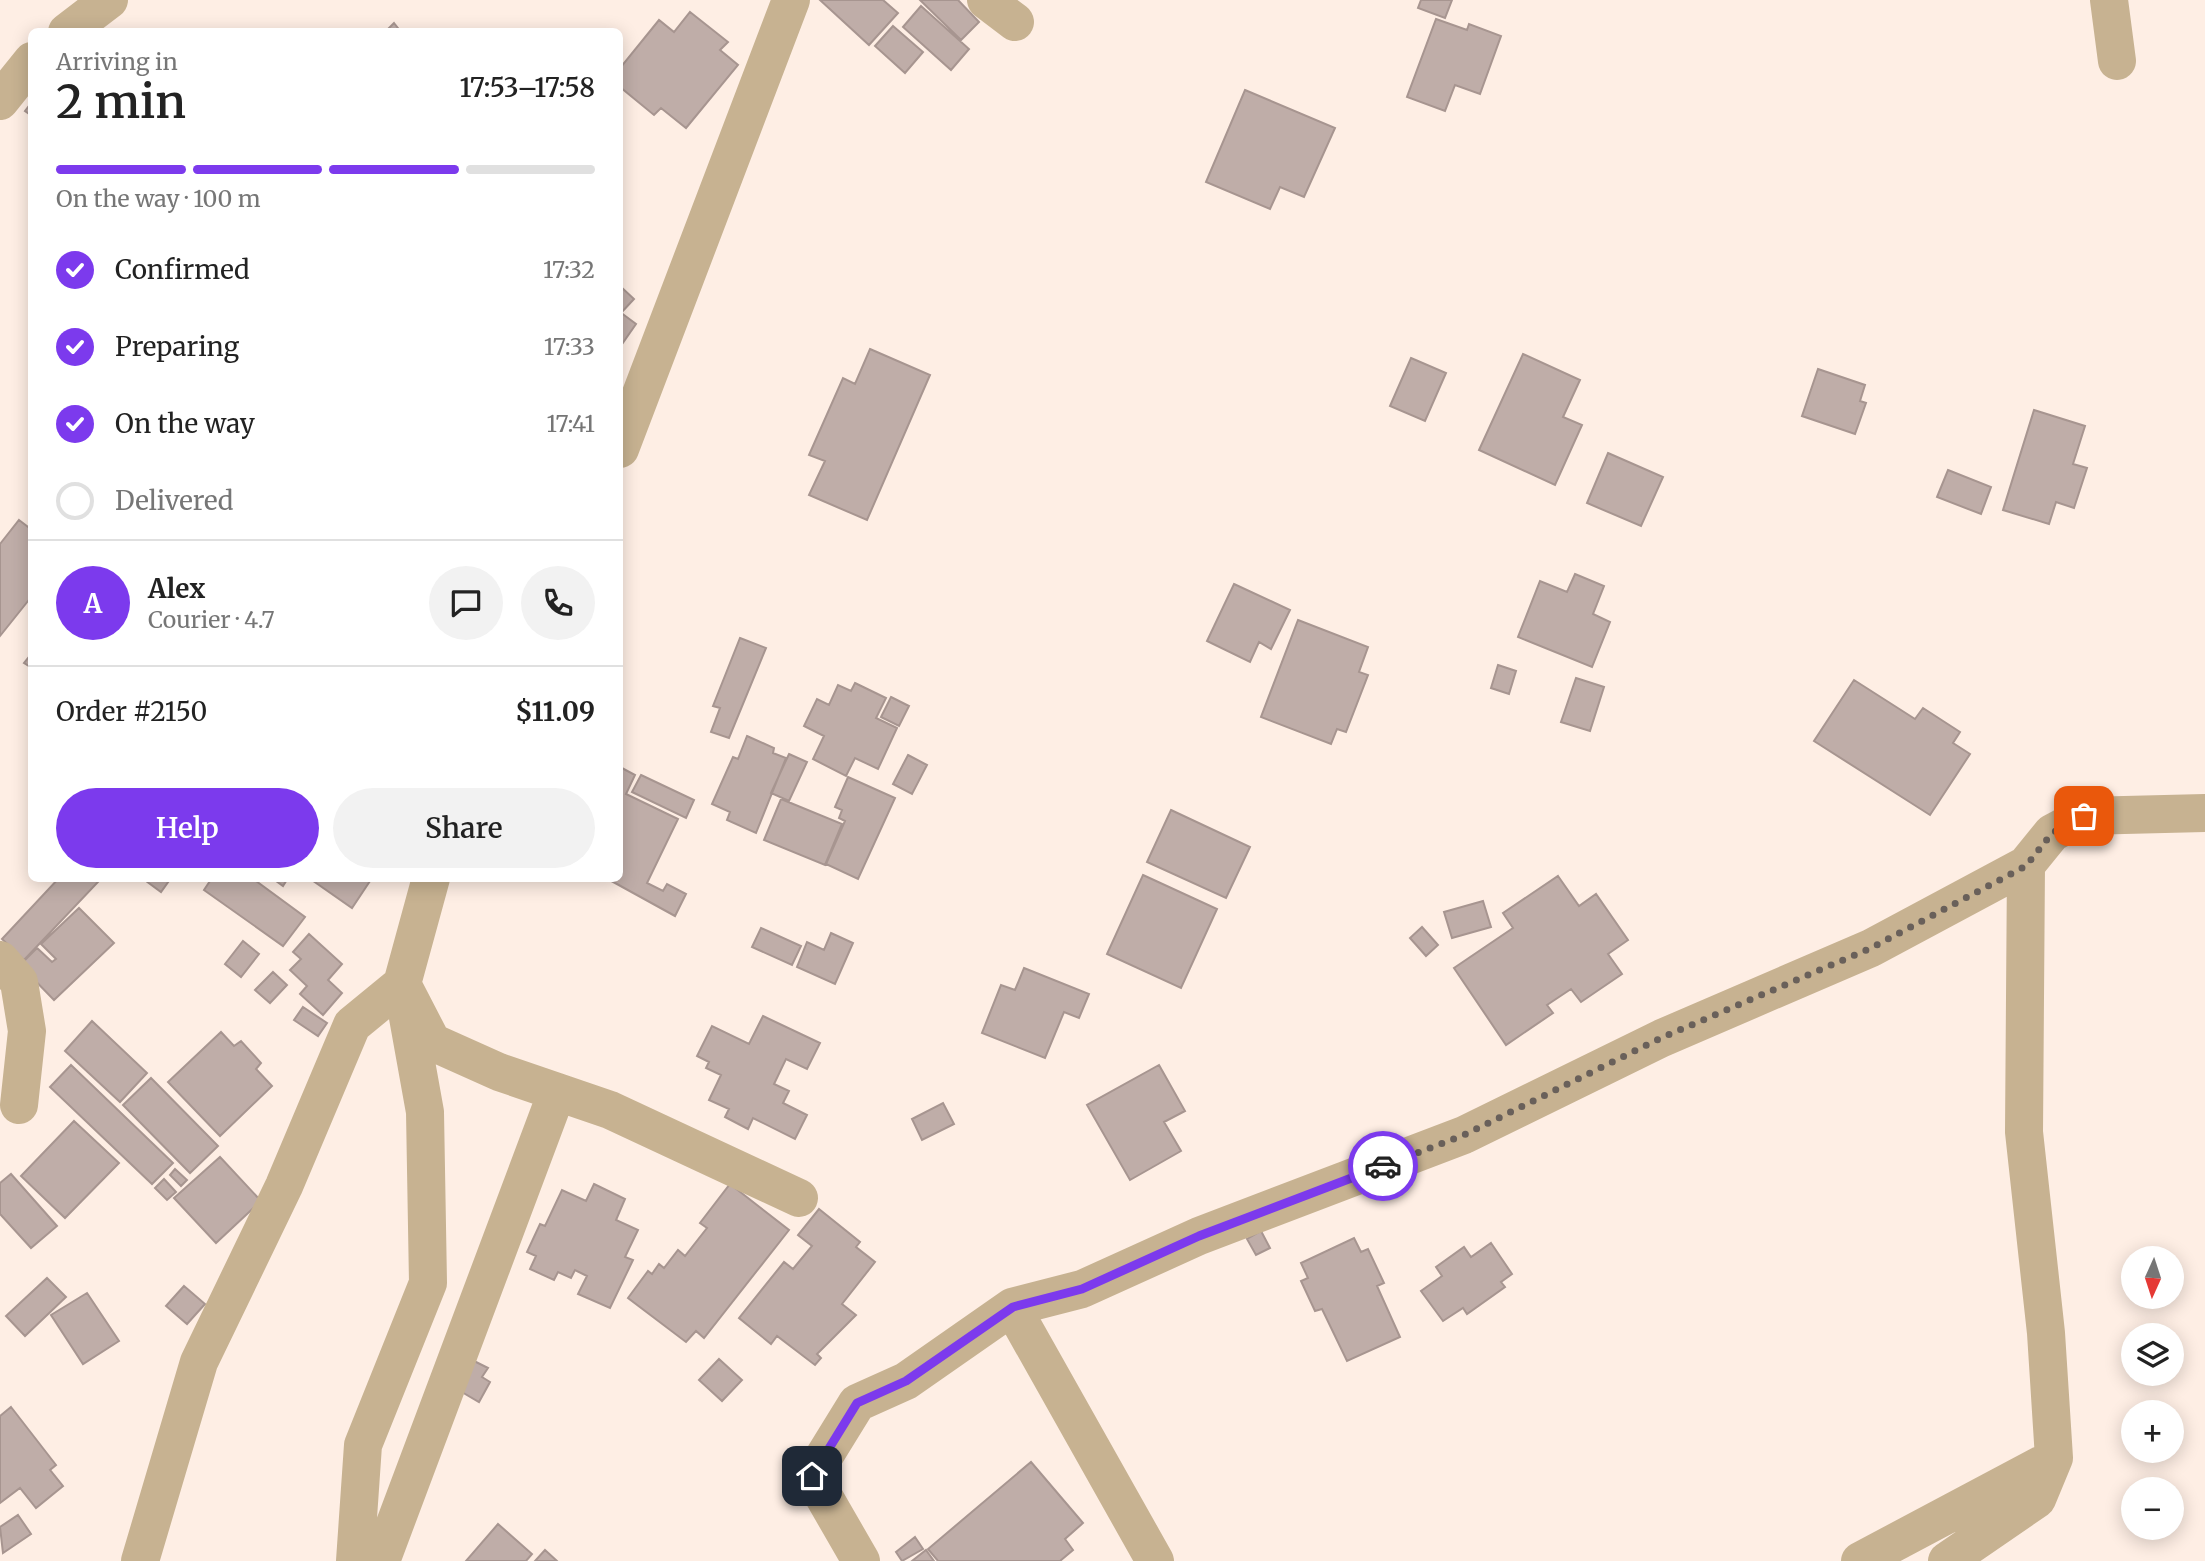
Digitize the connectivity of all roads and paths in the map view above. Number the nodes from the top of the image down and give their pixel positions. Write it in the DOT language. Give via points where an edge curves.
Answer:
graph roads {
  1 [pos="109,0"];
  2 [pos="791,0"];
  3 [pos="2109,0"];
  4 [pos="72,28"];
  5 [pos="2117,61"];
  6 [pos="28,66"];
  7 [pos="0,101"];
  8 [pos="623,441"];
  9 [pos="2205,813"];
  10 [pos="2026,866"];
  11 [pos="430,882"];
  12 [pos="0,960"];
  13 [pos="402,984"];
  14 [pos="556,1091"];
  15 [pos="19,1105"];
  16 [pos="799,1198"];
  17 [pos="1013,1307"];
  18 [pos="2054,1458"];
  19 [pos="140,1561"];
  20 [pos="355,1561"];
  21 [pos="377,1561"];
  22 [pos="861,1561"];
  23 [pos="1156,1561"];
  24 [pos="1860,1561"];
  25 [pos="1947,1561"];
  1 -- 4 [label="street"];
  2 -- 8 [label="street"];
  3 -- 5 [label="street"];
  6 -- 7 [label="street"];
  9 -- 10 [label="street" via="2084,816 2052,833"];
  10 -- 17 [label="street" via="1871,948 1661,1038 1464,1135 1199,1236 1082,1289"];
  10 -- 18 [label="street" via="2024,1132"];
  11 -- 13 [label="street"];
  12 -- 15 [label="street" via="19,982 27,1031"];
  13 -- 14 [label="street" via="432,1042"];
  13 -- 19 [label="street" via="352,1025 284,1186 199,1362"];
  13 -- 20 [label="street" via="425,1112 428,1283 363,1445"];
  14 -- 16 [label="street" via="610,1110"];
  14 -- 21 [label="street" via="384,1553"];
  17 -- 22 [label="street" via="906,1381 857,1403 812,1476"];
  17 -- 23 [label="street"];
  18 -- 24 [label="street"];
  18 -- 25 [label="street" via="2037,1499"];
}
